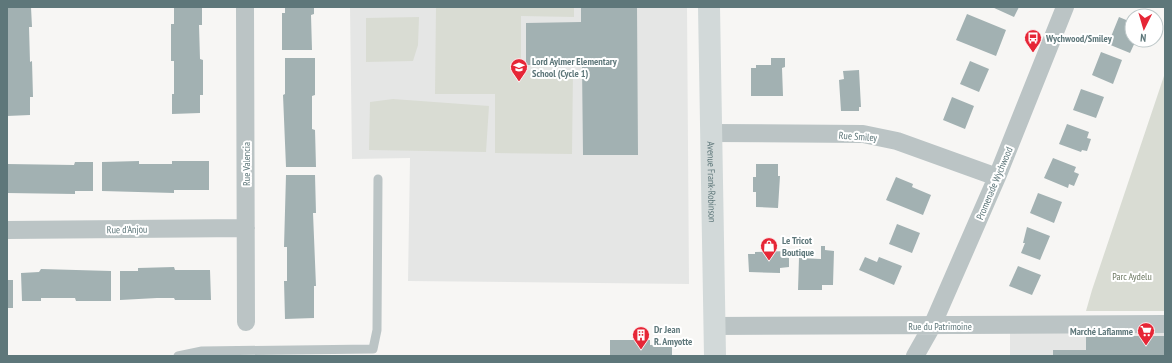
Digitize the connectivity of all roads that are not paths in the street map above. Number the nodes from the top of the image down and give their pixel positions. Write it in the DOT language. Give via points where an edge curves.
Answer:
graph roads {
  1 [pos="245,7"];
  2 [pos="709,7"];
  3 [pos="1065,7"];
  4 [pos="712,133"];
  5 [pos="997,177"];
  6 [pos="378,179"];
  7 [pos="246,228"];
  8 [pos="7,230"];
  9 [pos="246,322"];
  10 [pos="1165,324"];
  11 [pos="714,326"];
  12 [pos="932,326"];
  13 [pos="178,356"];
  14 [pos="714,356"];
  15 [pos="915,356"];
  1 -- 7 [label="street, Rue Valencia"];
  2 -- 4 [label="main road, Avenue Frank-Robinson"];
  3 -- 5 [label="street, Promenade Wychwood"];
  4 -- 5 [label="street, Rue Smiley" via="863,134 897,141"];
  4 -- 11 [label="main road, Avenue Frank-Robinson"];
  5 -- 12 [label="street, Promenade Wychwood"];
  6 -- 13 [label="lane" via="377,330 373,349 202,351"];
  7 -- 8 [label="street, Rue d'Anjou"];
  7 -- 9 [label="street, Rue Valencia"];
  10 -- 12 [label="street, Rue du Patrimoine"];
  11 -- 12 [label="street, Rue du Patrimoine"];
  11 -- 14 [label="main road, Avenue Frank-Robinson"];
  12 -- 15 [label="street, Promenade Wychwood"];
}
